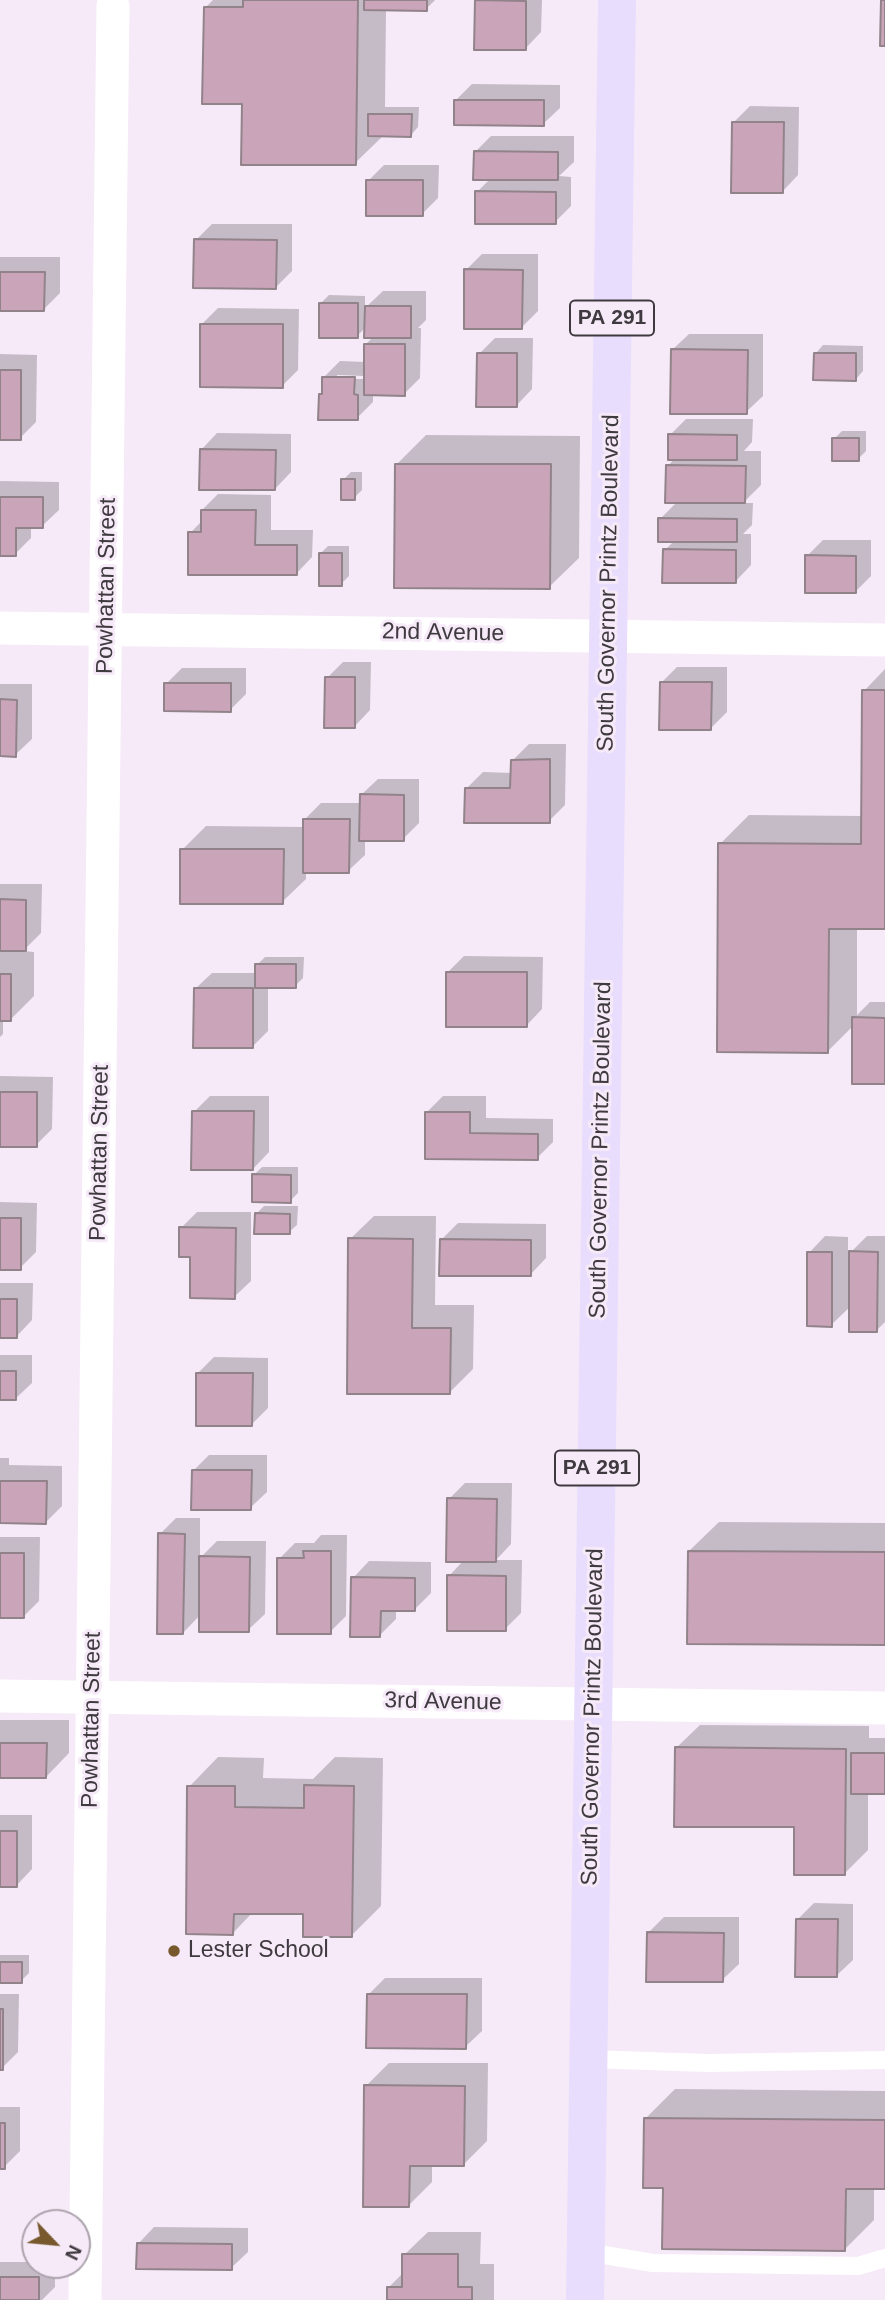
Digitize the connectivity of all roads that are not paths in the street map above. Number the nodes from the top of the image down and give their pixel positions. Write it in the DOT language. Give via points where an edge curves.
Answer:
graph roads {
  1 [pos="617,0"];
  2 [pos="117,3"];
  3 [pos="0,628"];
  4 [pos="107,628"];
  5 [pos="608,636"];
  6 [pos="885,640"];
  7 [pos="0,1696"];
  8 [pos="93,1697"];
  9 [pos="593,1704"];
  10 [pos="885,1707"];
  11 [pos="588,2059"];
  12 [pos="885,2060"];
  13 [pos="586,2252"];
  14 [pos="885,2258"];
  15 [pos="85,2300"];
  16 [pos="585,2300"];
  1 -- 5 [label="main road, South Governor Printz Boulevard / PA 291"];
  2 -- 4 [label="street, Powhattan Street"];
  3 -- 4 [label="street, 2nd Avenue"];
  4 -- 5 [label="street, 2nd Avenue"];
  4 -- 8 [label="street, Powhattan Street"];
  5 -- 6 [label="street, 2nd Avenue"];
  5 -- 9 [label="main road, South Governor Printz Boulevard / PA 291"];
  7 -- 8 [label="street, 3rd Avenue"];
  8 -- 9 [label="street, 3rd Avenue"];
  8 -- 15 [label="street, Powhattan Street"];
  9 -- 10 [label="street, 3rd Avenue"];
  9 -- 11 [label="main road, South Governor Printz Boulevard / PA 291"];
  11 -- 12 [label="lane" via="708,2063"];
  11 -- 13 [label="main road, South Governor Printz Boulevard / PA 291"];
  13 -- 14 [label="lane" via="653,2263 858,2266"];
  13 -- 16 [label="main road, South Governor Printz Boulevard / PA 291"];
}
